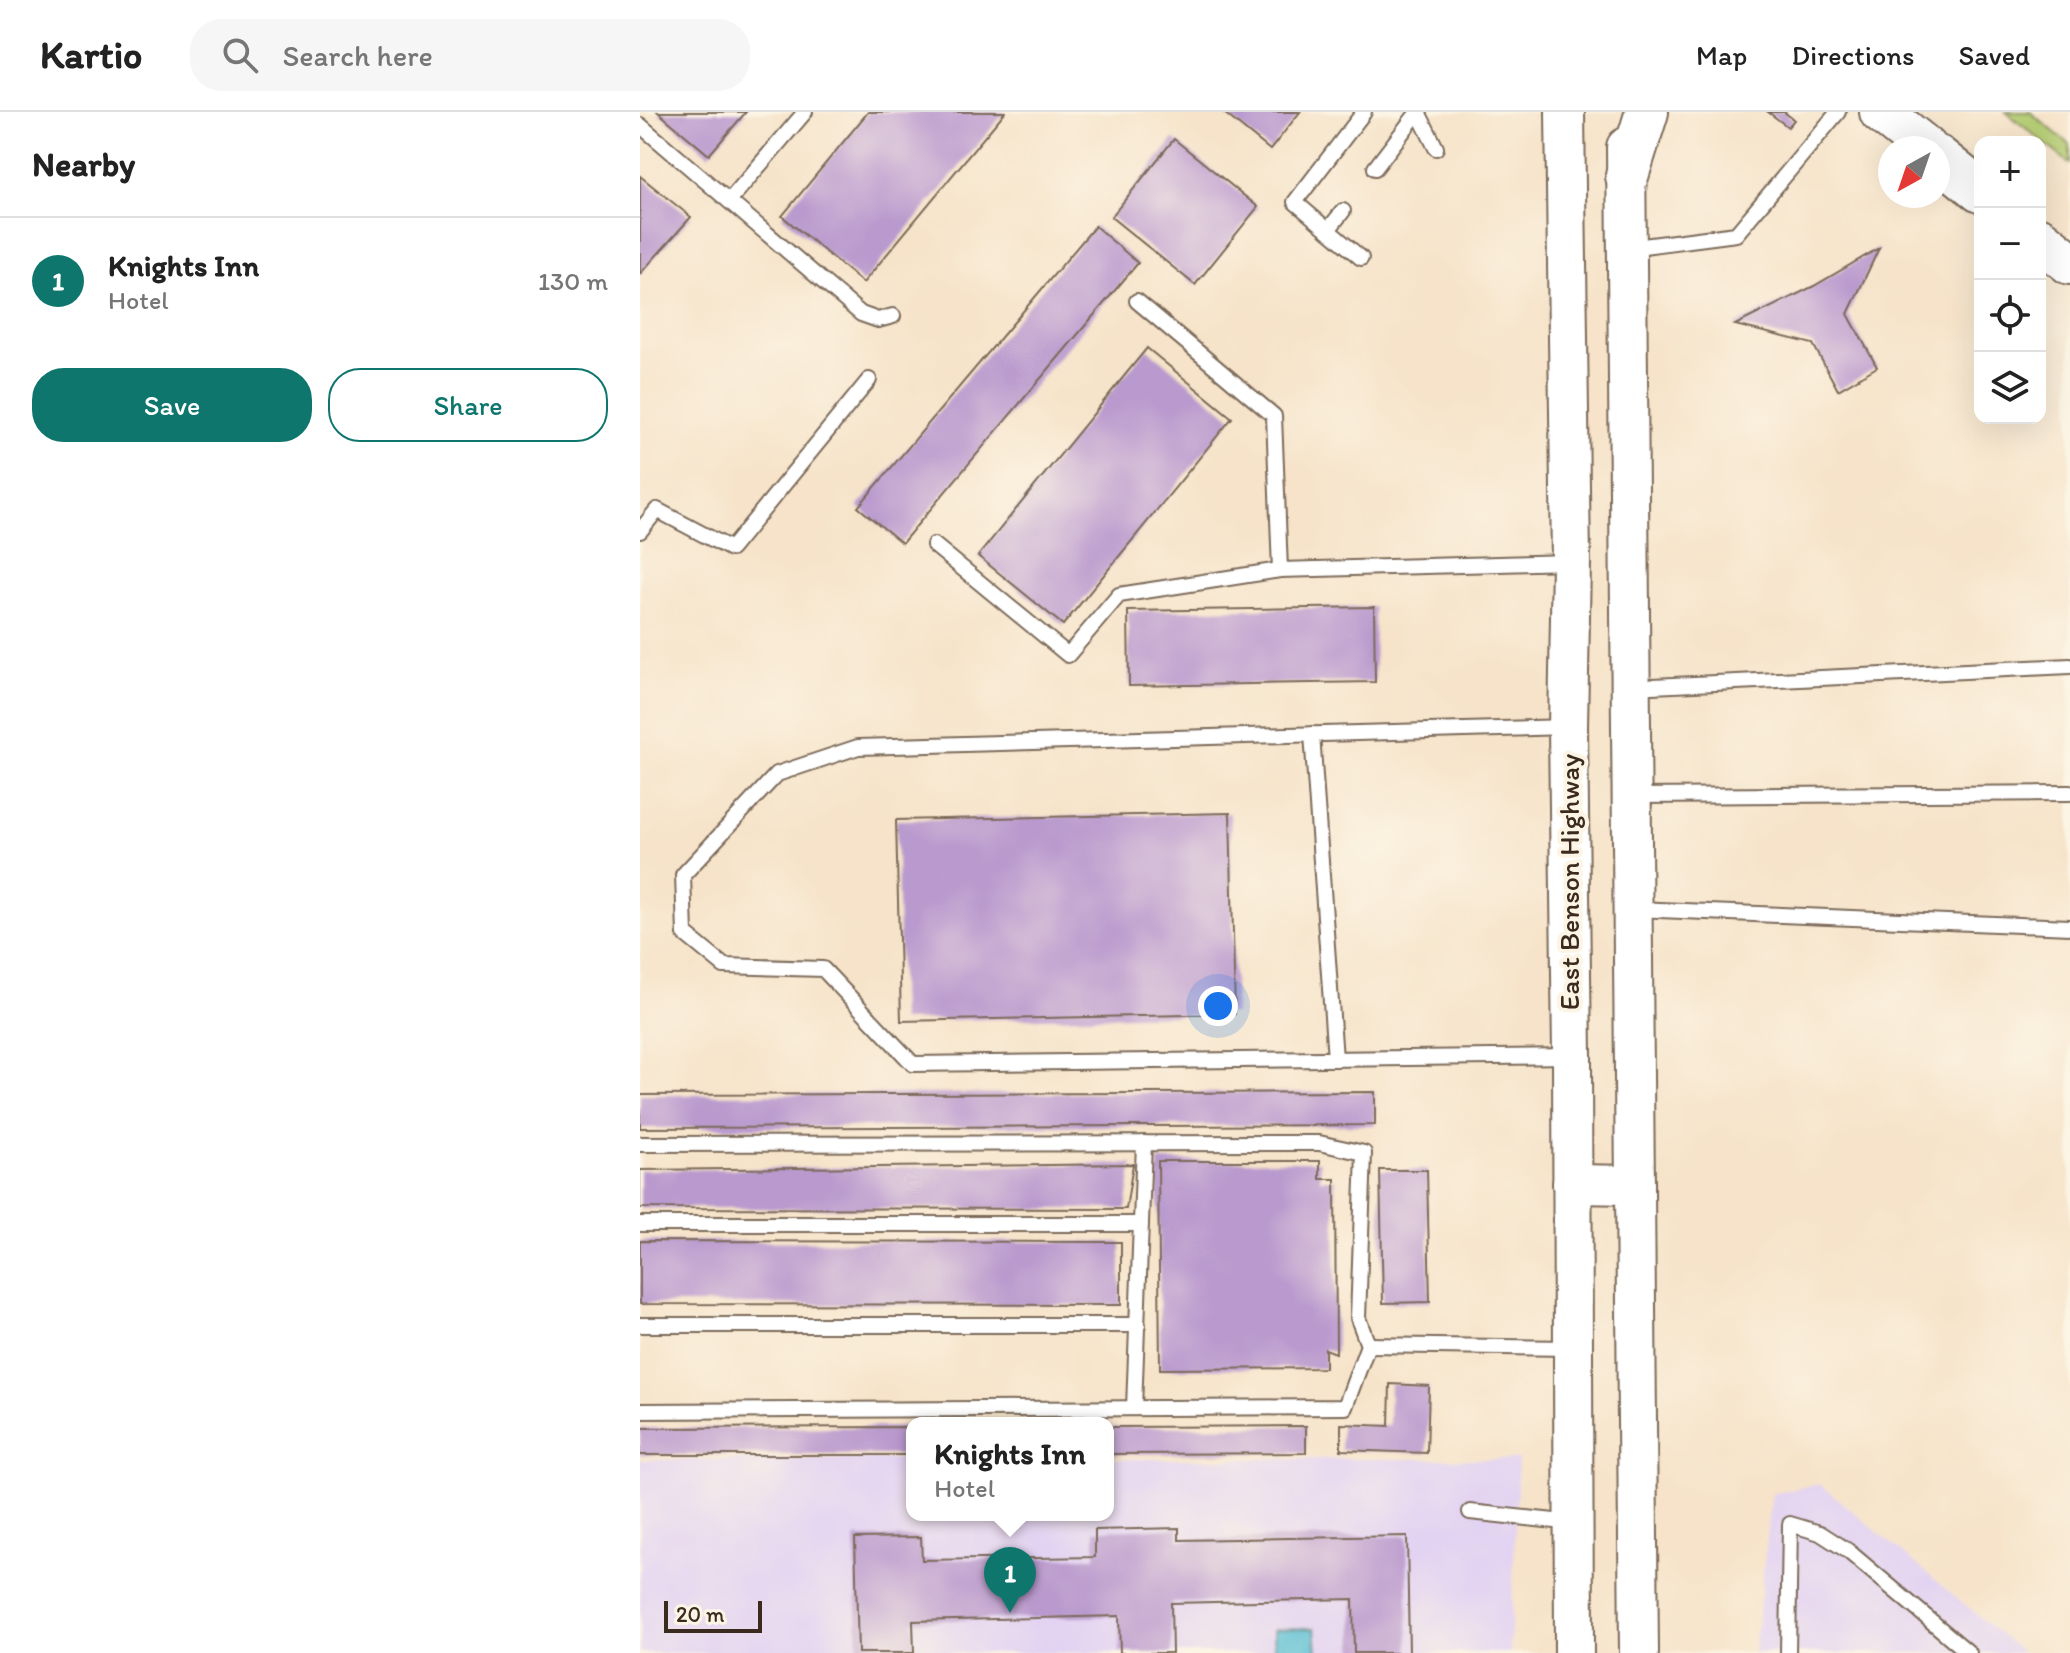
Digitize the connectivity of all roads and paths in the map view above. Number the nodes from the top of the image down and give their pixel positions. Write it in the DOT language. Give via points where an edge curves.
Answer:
graph roads {
  1 [pos="805,112"];
  2 [pos="1364,112"];
  3 [pos="1418,112"];
  4 [pos="1565,112"];
  5 [pos="1625,112"];
  6 [pos="1647,112"];
  7 [pos="1838,112"];
  8 [pos="640,125"];
  9 [pos="1436,148"];
  10 [pos="1950,167"];
  11 [pos="1375,168"];
  12 [pos="1627,176"];
  13 [pos="1974,186"];
  14 [pos="729,201"];
  15 [pos="1343,211"];
  16 [pos="1328,230"];
  17 [pos="2046,244"];
  18 [pos="1628,248"];
  19 [pos="1361,258"];
  20 [pos="2070,263"];
  21 [pos="1137,301"];
  22 [pos="893,316"];
  23 [pos="869,380"];
  24 [pos="640,531"];
  25 [pos="934,545"];
  26 [pos="1571,562"];
  27 [pos="1280,570"];
  28 [pos="2070,666"];
  29 [pos="1631,687"];
  30 [pos="1568,727"];
  31 [pos="1312,734"];
  32 [pos="2070,793"];
  33 [pos="1632,796"];
  34 [pos="1633,909"];
  35 [pos="2070,927"];
  36 [pos="1572,1056"];
  37 [pos="1335,1059"];
  38 [pos="1144,1143"];
  39 [pos="640,1144"];
  40 [pos="1572,1184"];
  41 [pos="1635,1185"];
  42 [pos="640,1224"];
  43 [pos="1141,1224"];
  44 [pos="640,1325"];
  45 [pos="1138,1325"];
  46 [pos="1368,1345"];
  47 [pos="1572,1348"];
  48 [pos="1134,1408"];
  49 [pos="640,1411"];
  50 [pos="1470,1512"];
  51 [pos="1573,1523"];
  52 [pos="1574,1653"];
  53 [pos="1639,1653"];
  54 [pos="1788,1653"];
  55 [pos="1969,1653"];
  1 -- 14 [label="lane"];
  2 -- 16 [label="lane" via="1295,202"];
  3 -- 9 [label="lane"];
  3 -- 11 [label="lane"];
  4 -- 26 [label="main road, East Benson Highway"];
  5 -- 12 [label="main road"];
  6 -- 12 [label="main road"];
  7 -- 18 [label="lane" via="1736,234"];
  8 -- 14 [label="lane"];
  10 -- 13 [label="main road"];
  12 -- 18 [label="main road"];
  14 -- 22 [label="lane" via="861,314 878,320"];
  15 -- 16 [label="lane"];
  16 -- 19 [label="lane"];
  17 -- 20 [label="main road"];
  18 -- 29 [label="main road"];
  21 -- 27 [label="lane" via="1274,416"];
  23 -- 24 [label="lane" via="731,549 657,510"];
  25 -- 27 [label="lane" via="1068,655 1119,595"];
  26 -- 27 [label="lane"];
  26 -- 30 [label="main road, East Benson Highway"];
  28 -- 29 [label="lane"];
  29 -- 33 [label="main road"];
  30 -- 31 [label="lane"];
  30 -- 36 [label="main road, East Benson Highway"];
  31 -- 37 [label="lane"];
  31 -- 37 [label="lane" via="858,747 777,774 683,875 685,934 724,966 823,969 913,1064"];
  32 -- 33 [label="lane"];
  33 -- 34 [label="main road"];
  34 -- 35 [label="lane"];
  34 -- 41 [label="main road"];
  36 -- 37 [label="lane"];
  36 -- 40 [label="main road, East Benson Highway"];
  38 -- 39 [label="lane"];
  38 -- 43 [label="lane"];
  38 -- 46 [label="lane" via="1319,1143 1364,1153 1358,1318"];
  40 -- 41 [label="main road"];
  40 -- 47 [label="main road, East Benson Highway"];
  41 -- 53 [label="main road"];
  42 -- 43 [label="lane"];
  43 -- 45 [label="lane"];
  44 -- 45 [label="lane"];
  45 -- 48 [label="lane"];
  46 -- 47 [label="lane"];
  46 -- 48 [label="lane" via="1345,1407"];
  47 -- 51 [label="main road, East Benson Highway"];
  48 -- 49 [label="lane"];
  50 -- 51 [label="lane"];
  51 -- 52 [label="main road, East Benson Highway"];
  54 -- 55 [label="lane" via="1790,1524 1820,1533 1848,1551"];
}
